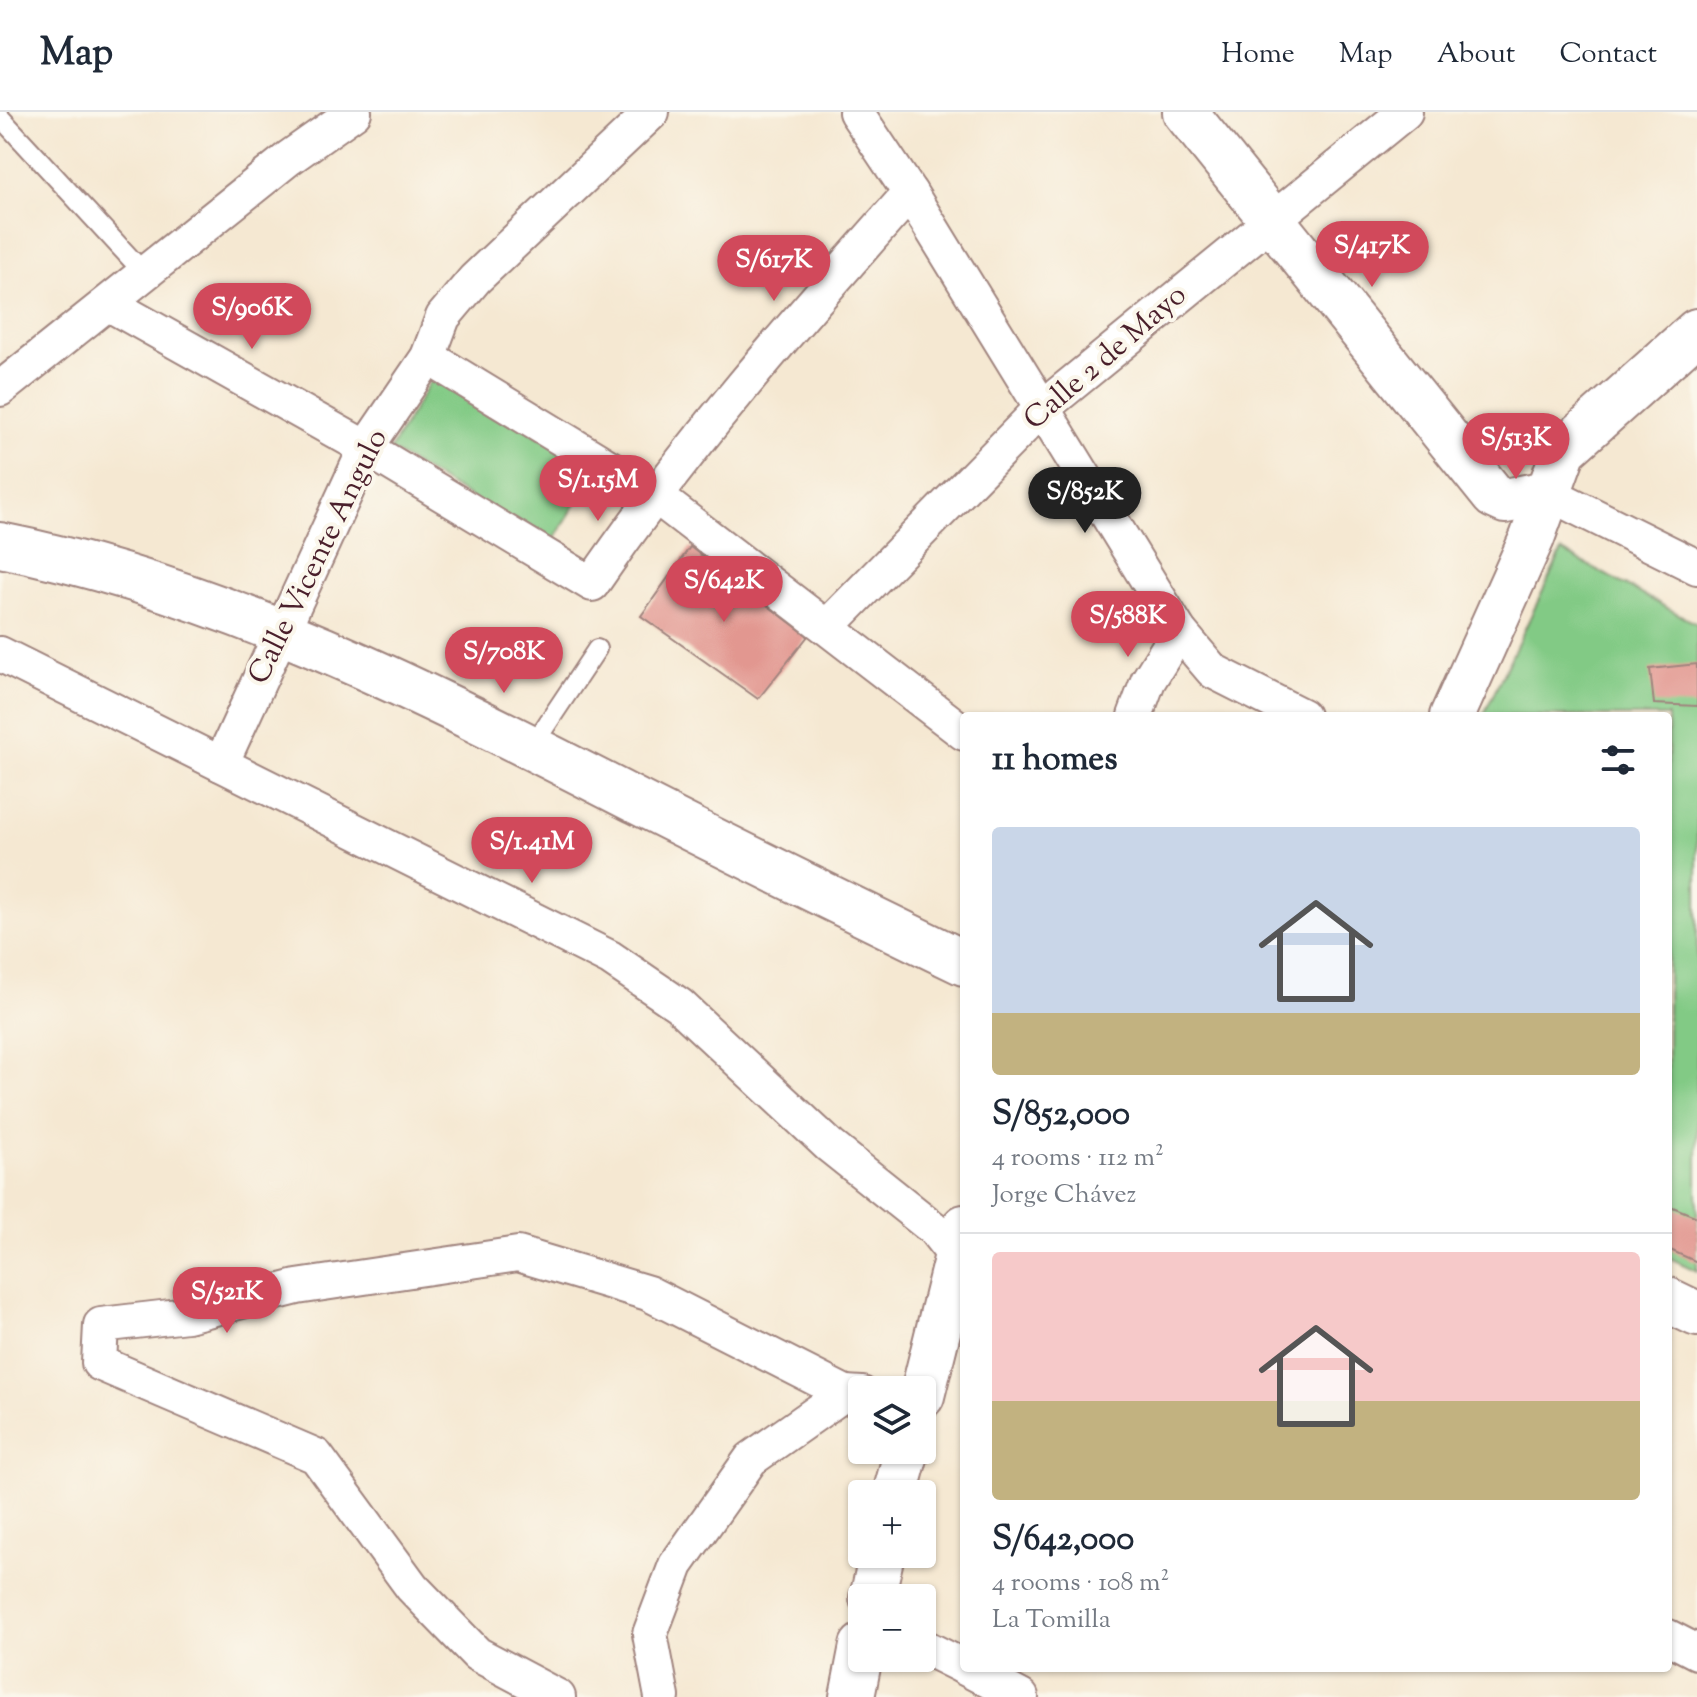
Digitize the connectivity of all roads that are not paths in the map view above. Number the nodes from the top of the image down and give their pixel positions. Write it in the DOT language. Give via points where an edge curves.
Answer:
graph roads {
  1 [pos="354,112"];
  2 [pos="652,112"];
  3 [pos="856,112"];
  4 [pos="1185,112"];
  5 [pos="1405,112"];
  6 [pos="0,117"];
  7 [pos="910,193"];
  8 [pos="1271,218"];
  9 [pos="145,274"];
  10 [pos="109,304"];
  11 [pos="1697,331"];
  12 [pos="428,357"];
  13 [pos="0,389"];
  14 [pos="1041,409"];
  15 [pos="366,448"];
  16 [pos="1548,493"];
  17 [pos="653,494"];
  18 [pos="0,545"];
  19 [pos="1697,567"];
  20 [pos="827,627"];
  21 [pos="279,631"];
  22 [pos="1179,631"];
  23 [pos="597,649"];
  24 [pos="0,654"];
  25 [pos="1136,712"];
  26 [pos="1294,712"];
  27 [pos="1454,712"];
  28 [pos="960,730"];
  29 [pos="533,745"];
  30 [pos="221,764"];
  31 [pos="960,961"];
  32 [pos="960,1250"];
  33 [pos="960,1255"];
  34 [pos="1672,1302"];
  35 [pos="1697,1314"];
  36 [pos="927,1376"];
  37 [pos="848,1391"];
  38 [pos="848,1398"];
  39 [pos="1672,1639"];
  40 [pos="1697,1652"];
  41 [pos="936,1653"];
  42 [pos="960,1665"];
  43 [pos="857,1672"];
  44 [pos="973,1672"];
  45 [pos="558,1697"];
  46 [pos="662,1697"];
  47 [pos="852,1697"];
  48 [pos="1021,1697"];
  1 -- 9 [label="street"];
  2 -- 12 [label="street, Calle Vicente Angulo" via="475,279 443,317"];
  3 -- 7 [label="street"];
  4 -- 8 [label="main road"];
  5 -- 8 [label="street, Calle 2 de Mayo"];
  6 -- 9 [label="lane"];
  7 -- 14 [label="street"];
  7 -- 17 [label="street"];
  8 -- 14 [label="street, Calle 2 de Mayo"];
  8 -- 16 [label="main road" via="1494,496 1505,501"];
  9 -- 10 [label="street"];
  10 -- 13 [label="street"];
  10 -- 15 [label="street"];
  11 -- 16 [label="main road" via="1564,450"];
  12 -- 15 [label="street, Calle Vicente Angulo"];
  12 -- 17 [label="street"];
  14 -- 20 [label="street, Calle 2 de Mayo"];
  14 -- 22 [label="street"];
  15 -- 17 [label="street" via="592,584"];
  15 -- 21 [label="street, Calle Vicente Angulo"];
  16 -- 19 [label="street"];
  16 -- 27 [label="main road"];
  17 -- 20 [label="street"];
  18 -- 21 [label="main road" via="159,588"];
  20 -- 28 [label="street"];
  21 -- 29 [label="main road"];
  21 -- 30 [label="street, Calle Vicente Angulo"];
  22 -- 25 [label="street" via="1148,681"];
  22 -- 26 [label="street" via="1213,671"];
  23 -- 29 [label="lane"];
  24 -- 30 [label="street"];
  29 -- 31 [label="main road"];
  30 -- 32 [label="street" via="577,939 648,983 679,1005 830,1146"];
  33 -- 36 [label="main road"];
  34 -- 35 [label="main road"];
  37 -- 45 [label="street" via="648,1293 518,1254 297,1287 187,1315 101,1325 99,1363 316,1456 412,1587 477,1654"];
  38 -- 46 [label="street" via="751,1459 676,1565 650,1634"];
  39 -- 40 [label="street"];
  41 -- 42 [label="street"];
  43 -- 47 [label="main road"];
  44 -- 48 [label="street"];
}
